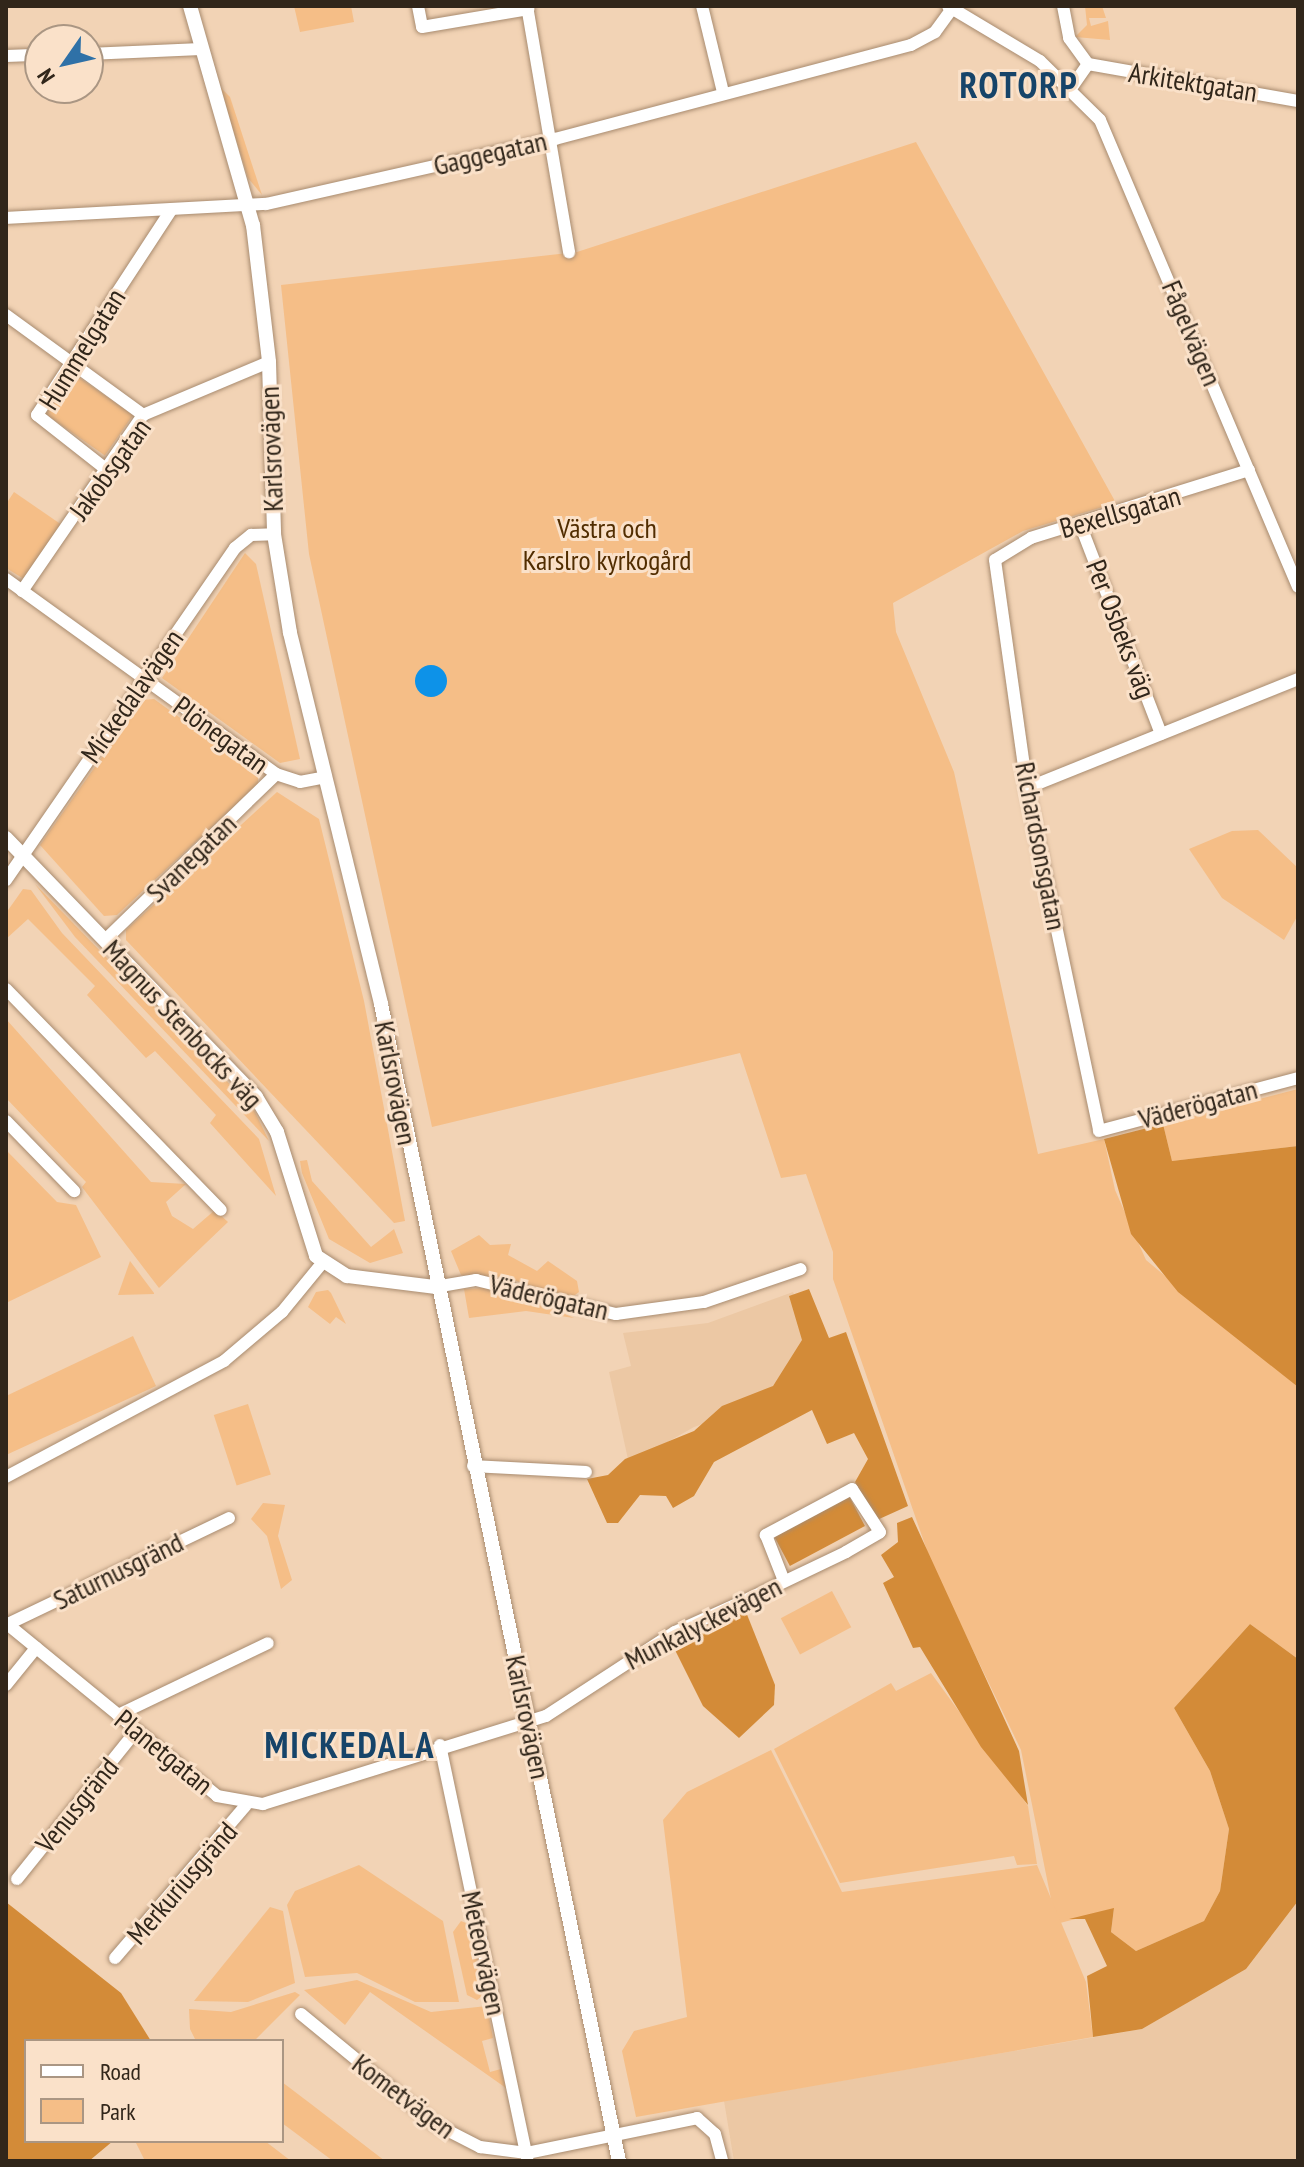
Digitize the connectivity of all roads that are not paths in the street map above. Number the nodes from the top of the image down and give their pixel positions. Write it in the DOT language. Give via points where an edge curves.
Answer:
graph roads {
  1 [pos="190,6"];
  2 [pos="418,6"];
  3 [pos="702,6"];
  4 [pos="1063,6"];
  5 [pos="527,7"];
  6 [pos="950,8"];
  7 [pos="201,49"];
  8 [pos="104,53"];
  9 [pos="1088,64"];
  10 [pos="1072,87"];
  11 [pos="723,92"];
  12 [pos="1298,101"];
  13 [pos="555,139"];
  14 [pos="248,207"];
  15 [pos="172,209"];
  16 [pos="6,218"];
  17 [pos="569,252"];
  18 [pos="6,315"];
  19 [pos="69,361"];
  20 [pos="269,362"];
  21 [pos="143,415"];
  22 [pos="107,470"];
  23 [pos="1249,470"];
  24 [pos="1080,524"];
  25 [pos="274,534"];
  26 [pos="995,560"];
  27 [pos="1294,562"];
  28 [pos="6,579"];
  29 [pos="1298,587"];
  30 [pos="22,591"];
  31 [pos="144,679"];
  32 [pos="1298,679"];
  33 [pos="1161,734"];
  34 [pos="276,774"];
  35 [pos="326,777"];
  36 [pos="1027,788"];
  37 [pos="6,838"];
  38 [pos="21,853"];
  39 [pos="6,880"];
  40 [pos="105,940"];
  41 [pos="6,989"];
  42 [pos="1298,1078"];
  43 [pos="8,1126"];
  44 [pos="1099,1131"];
  45 [pos="74,1191"];
  46 [pos="221,1210"];
  47 [pos="323,1262"];
  48 [pos="801,1269"];
  49 [pos="435,1287"];
  50 [pos="473,1466"];
  51 [pos="586,1472"];
  52 [pos="6,1477"];
  53 [pos="229,1518"];
  54 [pos="784,1581"];
  55 [pos="7,1624"];
  56 [pos="268,1643"];
  57 [pos="36,1648"];
  58 [pos="6,1685"];
  59 [pos="118,1715"];
  60 [pos="529,1717"];
  61 [pos="136,1731"];
  62 [pos="440,1745"];
  63 [pos="246,1805"];
  64 [pos="17,1879"];
  65 [pos="115,1958"];
  66 [pos="301,2014"];
  67 [pos="614,2137"];
  68 [pos="527,2157"];
  69 [pos="619,2161"];
  70 [pos="722,2161"];
  1 -- 7 [label="street, Karlsrovägen"];
  2 -- 5 [label="street" via="422,27"];
  3 -- 11 [label="street"];
  4 -- 9 [label="street" via="1069,38"];
  5 -- 13 [label="street"];
  6 -- 10 [label="street"];
  6 -- 11 [label="street, Gaggegatan" via="935,32 911,45"];
  7 -- 8 [label="street"];
  7 -- 14 [label="street, Karlsrovägen"];
  9 -- 10 [label="street"];
  9 -- 12 [label="street, Arkitektgatan"];
  10 -- 23 [label="street, Fågelvägen" via="1112,142"];
  11 -- 13 [label="street, Gaggegatan"];
  13 -- 14 [label="street, Gaggegatan"];
  13 -- 17 [label="street"];
  14 -- 15 [label="street, Gaggegatan"];
  14 -- 20 [label="street, Karlsrovägen"];
  15 -- 16 [label="street, Gaggegatan"];
  15 -- 19 [label="street, Hummelgatan"];
  18 -- 19 [label="street"];
  19 -- 21 [label="street"];
  19 -- 22 [label="street, Hummelgatan" via="37,415"];
  20 -- 21 [label="street, Jakobsgatan"];
  20 -- 25 [label="street, Karlsrovägen"];
  21 -- 22 [label="street, Jakobsgatan"];
  22 -- 30 [label="street, Jakobsgatan"];
  23 -- 24 [label="street, Bexellsgatan"];
  23 -- 27 [label="street, Fågelvägen"];
  24 -- 26 [label="street, Bexellsgatan" via="1031,538"];
  24 -- 33 [label="street, Per Osbeks väg"];
  25 -- 31 [label="street, Mickedalavägen" via="251,535 235,548"];
  25 -- 35 [label="street, Karlsrovägen"];
  26 -- 36 [label="street, Richardsonsgatan"];
  27 -- 29 [label="street, Fågelvägen"];
  28 -- 30 [label="street, Plönegatan"];
  30 -- 31 [label="street, Plönegatan"];
  31 -- 34 [label="street, Plönegatan"];
  31 -- 38 [label="street, Mickedalavägen"];
  32 -- 33 [label="street"];
  33 -- 36 [label="street"];
  34 -- 35 [label="street, Plönegatan" via="300,782"];
  34 -- 40 [label="street, Svanegatan"];
  35 -- 49 [label="street, Karlsrovägen" via="384,1017"];
  36 -- 44 [label="street, Richardsonsgatan"];
  37 -- 38 [label="street, Magnus Stenbocks väg"];
  38 -- 39 [label="street, Mickedalavägen"];
  38 -- 40 [label="street, Magnus Stenbocks väg"];
  40 -- 47 [label="street, Magnus Stenbocks väg" via="268,1114 307,1241"];
  41 -- 46 [label="street"];
  42 -- 44 [label="street, Väderögatan"];
  43 -- 45 [label="street"];
  47 -- 49 [label="street" via="365,1280"];
  47 -- 52 [label="street" via="282,1312 224,1361"];
  48 -- 49 [label="street, Väderögatan" via="704,1302 630,1313 587,1311 476,1280"];
  49 -- 50 [label="street, Karlsrovägen"];
  50 -- 51 [label="street"];
  50 -- 60 [label="street, Karlsrovägen"];
  53 -- 55 [label="street, Saturnusgränd"];
  54 -- 54 [label="street, Munkalyckevägen" via="880,1532 852,1489 766,1535"];
  54 -- 60 [label="street, Munkalyckevägen" via="641,1651 546,1716"];
  55 -- 57 [label="street, Planetgatan"];
  56 -- 59 [label="street"];
  57 -- 58 [label="street"];
  57 -- 59 [label="street, Planetgatan"];
  59 -- 61 [label="street, Planetgatan"];
  60 -- 62 [label="street, Planetgatan"];
  60 -- 67 [label="street, Karlsrovägen"];
  61 -- 63 [label="street, Planetgatan" via="217,1796"];
  61 -- 64 [label="street, Venusgränd"];
  62 -- 63 [label="street, Planetgatan"];
  62 -- 68 [label="street, Meteorvägen"];
  63 -- 65 [label="street, Merkuriusgränd"];
  66 -- 68 [label="street, Kometvägen" via="460,2140"];
  67 -- 68 [label="street, Kometvägen"];
  67 -- 69 [label="street, Karlsrovägen"];
  67 -- 70 [label="street, Kometvägen" via="697,2118 715,2134"];
}
